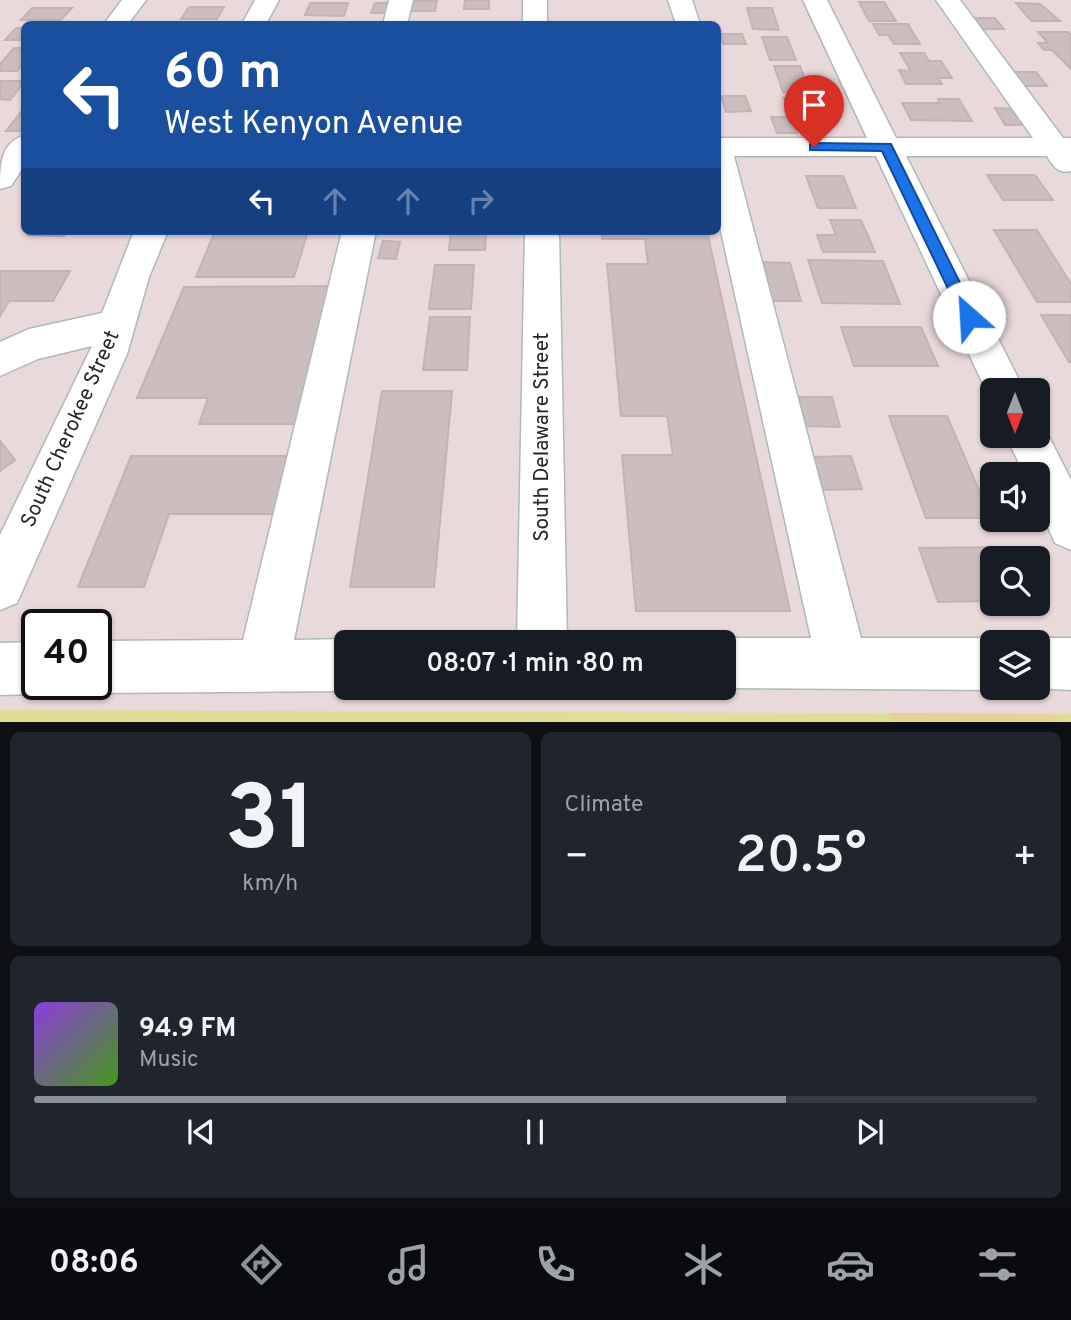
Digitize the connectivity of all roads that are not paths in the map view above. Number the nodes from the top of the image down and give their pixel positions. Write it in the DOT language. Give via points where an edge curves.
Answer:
graph roads {
  1 [pos="134,0"];
  2 [pos="267,0"];
  3 [pos="401,0"];
  4 [pos="535,0"];
  5 [pos="680,0"];
  6 [pos="815,0"];
  7 [pos="948,0"];
  8 [pos="118,21"];
  9 [pos="256,21"];
  10 [pos="396,21"];
  11 [pos="535,21"];
  12 [pos="687,21"];
  13 [pos="721,147"];
  14 [pos="886,147"];
  15 [pos="18,148"];
  16 [pos="1066,155"];
  17 [pos="721,165"];
  18 [pos="0,179"];
  19 [pos="149,235"];
  20 [pos="358,235"];
  21 [pos="542,235"];
  22 [pos="117,326"];
  23 [pos="0,360"];
  24 [pos="998,378"];
  25 [pos="1033,448"];
  26 [pos="1071,527"];
  27 [pos="0,586"];
  28 [pos="542,630"];
  29 [pos="736,664"];
  30 [pos="842,664"];
  31 [pos="980,664"];
  32 [pos="1050,664"];
  33 [pos="1071,664"];
  34 [pos="263,665"];
  35 [pos="334,665"];
  36 [pos="112,667"];
  37 [pos="21,668"];
  38 [pos="0,669"];
  1 -- 8 [label="street"];
  2 -- 9 [label="street"];
  3 -- 10 [label="street"];
  4 -- 11 [label="street"];
  5 -- 12 [label="street"];
  6 -- 14 [label="street"];
  7 -- 16 [label="street"];
  13 -- 14 [label="street"];
  14 -- 16 [label="street"];
  14 -- 24 [label="street"];
  15 -- 18 [label="street"];
  17 -- 30 [label="street"];
  19 -- 22 [label="street, South Cherokee Street"];
  20 -- 34 [label="street"];
  21 -- 28 [label="street, South Delaware Street"];
  22 -- 23 [label="street" via="29,345"];
  22 -- 27 [label="street, South Cherokee Street"];
  25 -- 26 [label="street"];
  29 -- 30 [label="street"];
  30 -- 31 [label="street"];
  32 -- 33 [label="street"];
  34 -- 35 [label="street"];
  34 -- 36 [label="street"];
  37 -- 38 [label="street"];
}
